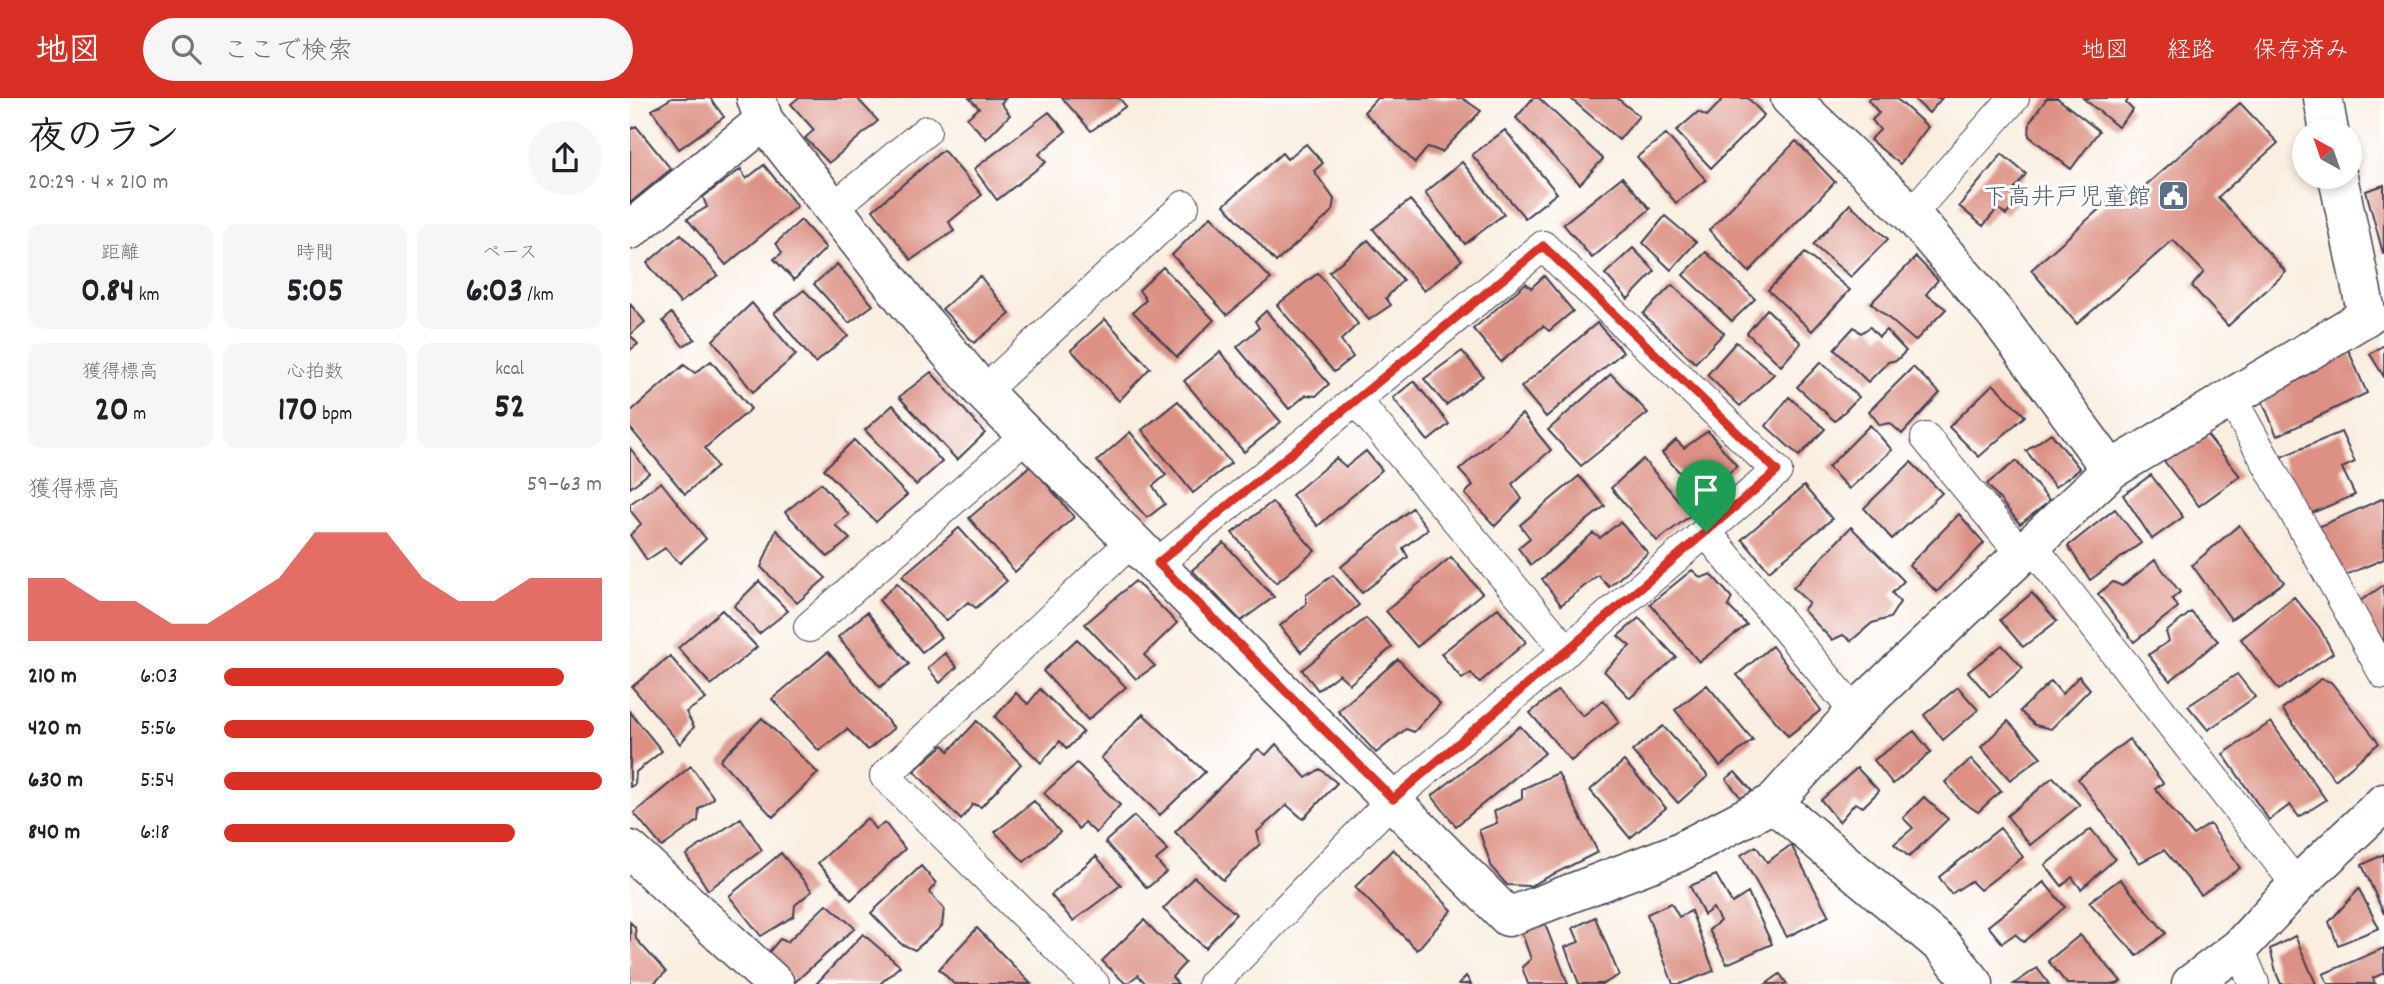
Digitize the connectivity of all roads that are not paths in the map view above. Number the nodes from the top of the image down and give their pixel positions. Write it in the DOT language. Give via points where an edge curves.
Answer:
graph roads {
  1 [pos="1790,98"];
  2 [pos="2014,98"];
  3 [pos="2323,98"];
  4 [pos="760,110"];
  5 [pos="2327,119"];
  6 [pos="926,131"];
  7 [pos="2341,189"];
  8 [pos="1184,206"];
  9 [pos="833,208"];
  10 [pos="1911,214"];
  11 [pos="630,230"];
  12 [pos="984,392"];
  13 [pos="2230,396"];
  14 [pos="1357,402"];
  15 [pos="1026,436"];
  16 [pos="1926,438"];
  17 [pos="2111,470"];
  18 [pos="1706,532"];
  19 [pos="2027,551"];
  20 [pos="1145,552"];
  21 [pos="809,627"];
  22 [pos="1567,651"];
  23 [pos="2384,674"];
  24 [pos="1854,712"];
  25 [pos="1393,799"];
  26 [pos="1773,803"];
  27 [pos="2384,803"];
  28 [pos="630,850"];
  29 [pos="2297,886"];
  30 [pos="2239,948"];
  31 [pos="759,979"];
  32 [pos="1094,984"];
  33 [pos="1213,984"];
  34 [pos="1974,984"];
  35 [pos="2191,984"];
  36 [pos="2254,984"];
  1 -- 10 [label="street"];
  2 -- 10 [label="lane"];
  3 -- 5 [label="street"];
  4 -- 9 [label="street"];
  4 -- 11 [label="street"];
  6 -- 9 [label="lane"];
  7 -- 13 [label="street" via="2367,316"];
  8 -- 12 [label="lane"];
  9 -- 12 [label="street"];
  10 -- 17 [label="street" via="1996,314"];
  12 -- 15 [label="street"];
  13 -- 17 [label="street"];
  13 -- 23 [label="lane"];
  14 -- 18 [label="lane" via="1543,246 1777,471"];
  14 -- 20 [label="lane"];
  14 -- 22 [label="lane"];
  15 -- 20 [label="street"];
  15 -- 21 [label="lane"];
  16 -- 19 [label="lane"];
  17 -- 19 [label="street"];
  18 -- 22 [label="lane"];
  18 -- 24 [label="lane"];
  19 -- 24 [label="street"];
  19 -- 29 [label="lane"];
  20 -- 25 [label="street"];
  20 -- 32 [label="lane" via="885,776"];
  22 -- 25 [label="lane"];
  24 -- 26 [label="street"];
  25 -- 26 [label="street" via="1508,917 1677,853"];
  25 -- 33 [label="lane"];
  26 -- 34 [label="street" via="1944,947"];
  27 -- 29 [label="street"];
  28 -- 31 [label="street"];
  29 -- 30 [label="street"];
  30 -- 35 [label="street"];
  30 -- 36 [label="lane"];
}
